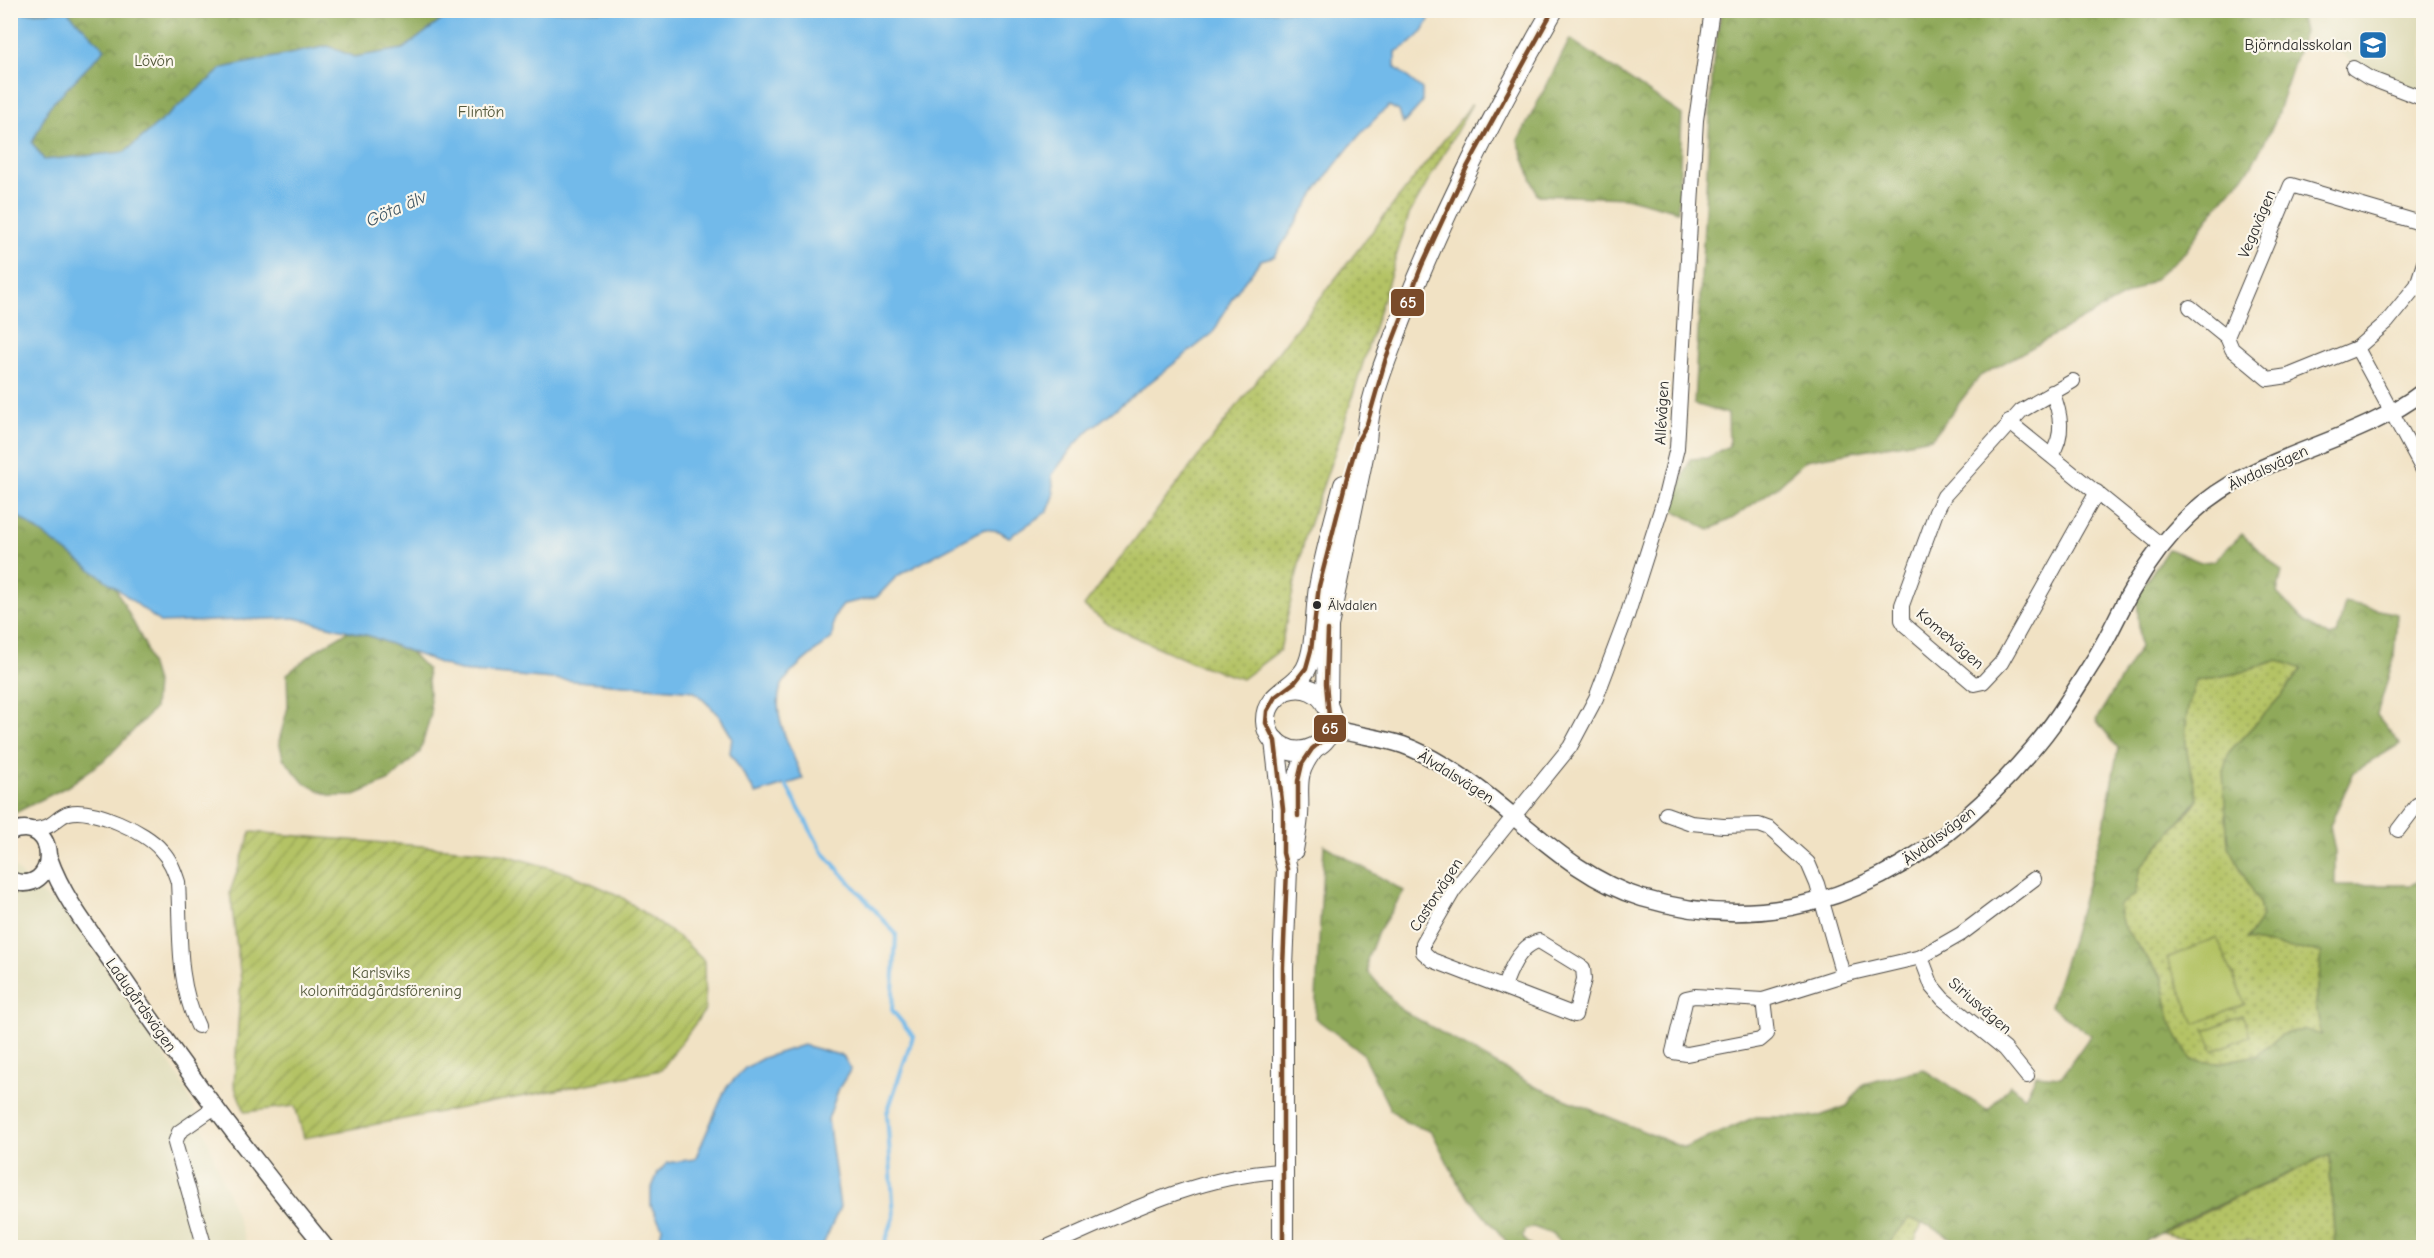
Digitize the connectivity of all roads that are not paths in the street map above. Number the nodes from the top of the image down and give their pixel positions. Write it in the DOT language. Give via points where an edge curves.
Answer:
graph roads {
  1 [pos="1553,10"];
  2 [pos="1712,10"];
  3 [pos="2353,68"];
  4 [pos="2424,99"];
  5 [pos="2424,224"];
  6 [pos="2424,263"];
  7 [pos="2190,308"];
  8 [pos="2227,337"];
  9 [pos="2357,348"];
  10 [pos="2073,381"];
  11 [pos="2424,391"];
  12 [pos="2052,392"];
  13 [pos="2392,413"];
  14 [pos="2009,422"];
  15 [pos="1367,424"];
  16 [pos="2051,455"];
  17 [pos="2424,472"];
  18 [pos="2097,492"];
  19 [pos="2162,544"];
  20 [pos="1285,690"];
  21 [pos="1327,704"];
  22 [pos="1330,728"];
  23 [pos="1275,741"];
  24 [pos="1312,749"];
  25 [pos="2424,801"];
  26 [pos="1666,814"];
  27 [pos="1513,815"];
  28 [pos="50,825"];
  29 [pos="17,830"];
  30 [pos="2398,830"];
  31 [pos="48,852"];
  32 [pos="1287,869"];
  33 [pos="2034,879"];
  34 [pos="17,883"];
  35 [pos="1822,900"];
  36 [pos="69,901"];
  37 [pos="1921,957"];
  38 [pos="1844,975"];
  39 [pos="1504,987"];
  40 [pos="1763,1000"];
  41 [pos="198,1026"];
  42 [pos="2026,1076"];
  43 [pos="215,1107"];
  44 [pos="1283,1171"];
  45 [pos="205,1248"];
  46 [pos="326,1248"];
  47 [pos="1045,1248"];
  48 [pos="1283,1248"];
  1 -- 15 [label="main road" via="1497,109 1439,228 1386,358"];
  2 -- 27 [label="street, Allévägen" via="1696,120 1677,448 1665,497 1628,616 1596,698 1570,747"];
  3 -- 4 [label="street"];
  5 -- 8 [label="street, Vegavägen" via="2291,185"];
  6 -- 9 [label="street" via="2417,285 2387,322"];
  7 -- 8 [label="street"];
  8 -- 9 [label="street" via="2232,350 2268,379 2288,376"];
  9 -- 13 [label="street"];
  10 -- 12 [label="street, Kometvägen"];
  11 -- 13 [label="street, Älvdalsvägen"];
  12 -- 14 [label="street, Kometvägen"];
  12 -- 16 [label="street" via="2061,430"];
  13 -- 17 [label="street"];
  13 -- 19 [label="street, Älvdalsvägen" via="2261,468 2220,491"];
  14 -- 16 [label="street"];
  14 -- 18 [label="street, Kometvägen" via="1944,496 1901,613 1905,625 1974,684 1983,682 2001,663"];
  15 -- 20 [label="main road" via="1351,462 1328,547 1306,668"];
  15 -- 21 [label="main road" via="1328,626"];
  16 -- 18 [label="street"];
  18 -- 19 [label="street"];
  19 -- 35 [label="street, Älvdalsvägen" via="2054,722 1990,796 1947,835 1895,869"];
  20 -- 21 [label="main road" via="1309,689"];
  20 -- 23 [label="main road" via="1272,700 1267,715 1268,731"];
  21 -- 22 [label="main road"];
  22 -- 24 [label="main road" via="1325,739"];
  22 -- 27 [label="street, Älvdalsvägen" via="1404,745 1445,765"];
  23 -- 24 [label="main road" via="1292,751"];
  23 -- 32 [label="main road"];
  24 -- 32 [label="main road" via="1299,775 1298,815"];
  25 -- 30 [label="street"];
  26 -- 35 [label="street" via="1690,823 1760,825 1770,829 1808,863"];
  27 -- 35 [label="street, Älvdalsvägen" via="1584,870 1641,897 1731,913 1789,908"];
  27 -- 39 [label="street, Castorvägen" via="1454,890 1423,943 1423,952 1432,960"];
  28 -- 29 [label="street"];
  28 -- 31 [label="street"];
  28 -- 41 [label="street" via="70,813 89,813 136,832 160,848 174,868 178,882 182,978"];
  29 -- 31 [label="street" via="37,833"];
  31 -- 34 [label="street" via="43,873"];
  31 -- 36 [label="street, Ladugårdsvägen"];
  32 -- 44 [label="main road"];
  33 -- 37 [label="street"];
  34 -- 36 [label="street, Ladugårdsvägen" via="50,889"];
  35 -- 38 [label="street"];
  36 -- 43 [label="street, Ladugårdsvägen"];
  37 -- 38 [label="street"];
  37 -- 42 [label="street, Siriusvägen" via="1932,986 1943,999 2005,1049"];
  38 -- 40 [label="street"];
  39 -- 39 [label="street, Castorvägen" via="1575,1015 1583,968 1539,941 1530,943 1509,971"];
  40 -- 40 [label="street" via="1686,998 1673,1052 1687,1054 1760,1040 1767,1034"];
  43 -- 45 [label="street" via="180,1132 175,1143"];
  43 -- 46 [label="street, Ladugårdsvägen"];
  44 -- 47 [label="street" via="1234,1175 1179,1190"];
  44 -- 48 [label="main road"];
}
